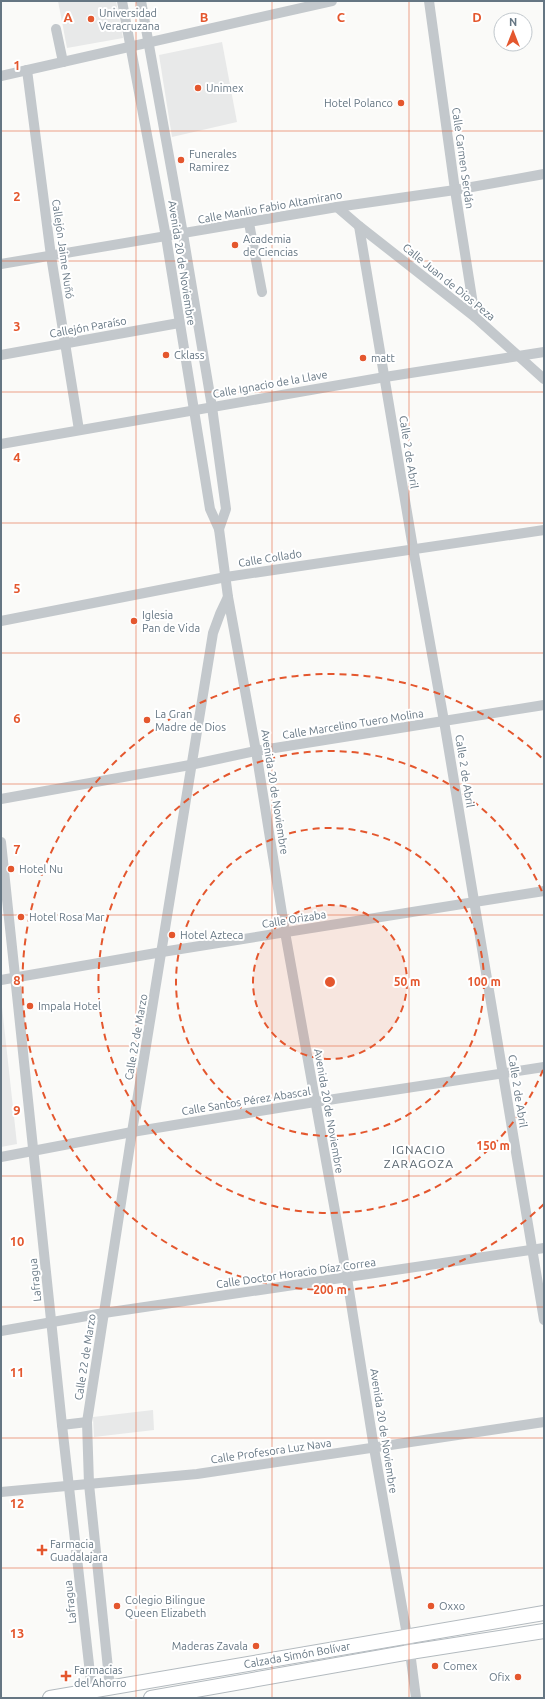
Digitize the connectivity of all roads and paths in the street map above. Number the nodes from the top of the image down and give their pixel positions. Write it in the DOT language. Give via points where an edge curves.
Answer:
graph roads {
  1 [pos="122,1"];
  2 [pos="141,1"];
  3 [pos="332,1"];
  4 [pos="428,1"];
  5 [pos="56,30"];
  6 [pos="148,44"];
  7 [pos="130,47"];
  8 [pos="63,62"];
  9 [pos="27,70"];
  10 [pos="1,76"];
  11 [pos="544,174"];
  12 [pos="454,190"];
  13 [pos="337,207"];
  14 [pos="249,223"];
  15 [pos="360,226"];
  16 [pos="183,234"];
  17 [pos="166,237"];
  18 [pos="51,256"];
  19 [pos="1,264"];
  20 [pos="262,292"];
  21 [pos="475,317"];
  22 [pos="179,323"];
  23 [pos="65,343"];
  24 [pos="544,352"];
  25 [pos="1,356"];
  26 [pos="519,356"];
  27 [pos="385,377"];
  28 [pos="544,379"];
  29 [pos="212,407"];
  30 [pos="194,410"];
  31 [pos="79,430"];
  32 [pos="1,444"];
  33 [pos="219,529"];
  34 [pos="544,530"];
  35 [pos="413,548"];
  36 [pos="226,577"];
  37 [pos="228,597"];
  38 [pos="1,621"];
  39 [pos="544,705"];
  40 [pos="444,721"];
  41 [pos="256,751"];
  42 [pos="190,765"];
  43 [pos="1,799"];
  44 [pos="1,842"];
  45 [pos="544,891"];
  46 [pos="474,902"];
  47 [pos="285,932"];
  48 [pos="162,952"];
  49 [pos="15,978"];
  50 [pos="1,980"];
  51 [pos="544,1067"];
  52 [pos="503,1074"];
  53 [pos="315,1102"];
  54 [pos="132,1132"];
  55 [pos="33,1151"];
  56 [pos="1,1157"];
  57 [pos="544,1248"];
  58 [pos="532,1250"];
  59 [pos="346,1278"];
  60 [pos="104,1313"];
  61 [pos="544,1320"];
  62 [pos="51,1322"];
  63 [pos="1,1331"];
  64 [pos="87,1422"];
  65 [pos="544,1422"];
  66 [pos="62,1425"];
  67 [pos="374,1448"];
  68 [pos="89,1484"];
  69 [pos="69,1486"];
  70 [pos="1,1492"];
  71 [pos="544,1613"];
  72 [pos="544,1631"];
  73 [pos="407,1636"];
  74 [pos="410,1652"];
  75 [pos="110,1693"];
  76 [pos="93,1694"];
  77 [pos="50,1698"];
  78 [pos="151,1698"];
  79 [pos="416,1698"];
  1 -- 7 [label="street, Avenida 20 de Noviembre"];
  2 -- 6 [label="street, Avenida 20 de Noviembre"];
  3 -- 6 [label="street"];
  4 -- 12 [label="street, Calle Carmen Serdán"];
  5 -- 8 [label="street"];
  6 -- 7 [label="street"];
  6 -- 16 [label="street, Avenida 20 de Noviembre"];
  7 -- 8 [label="street"];
  7 -- 17 [label="street, Avenida 20 de Noviembre"];
  8 -- 9 [label="street"];
  9 -- 10 [label="street"];
  9 -- 18 [label="street, Callejón Jaime Nuñó"];
  11 -- 12 [label="street, Calle Manlio Fabio Altamirano"];
  12 -- 13 [label="street, Calle Manlio Fabio Altamirano"];
  12 -- 21 [label="street, Calle Carmen Serdán"];
  13 -- 14 [label="street, Calle Manlio Fabio Altamirano"];
  13 -- 15 [label="street, Calle Juan de Dios Peza"];
  14 -- 16 [label="street, Calle Manlio Fabio Altamirano"];
  14 -- 20 [label="street"];
  15 -- 21 [label="street, Calle Juan de Dios Peza"];
  15 -- 27 [label="street, Calle 2 de Abril"];
  16 -- 17 [label="street, Calle Manlio Fabio Altamirano"];
  16 -- 29 [label="street, Avenida 20 de Noviembre"];
  17 -- 18 [label="street, Calle Manlio Fabio Altamirano"];
  17 -- 22 [label="street, Avenida 20 de Noviembre"];
  18 -- 19 [label="street, Calle Manlio Fabio Altamirano"];
  18 -- 23 [label="street, Callejón Jaime Nuñó"];
  21 -- 26 [label="street, Calle Juan de Dios Peza"];
  22 -- 23 [label="street, Callejón Paraíso"];
  22 -- 30 [label="street, Avenida 20 de Noviembre"];
  23 -- 25 [label="street, Callejón Paraíso"];
  23 -- 31 [label="street, Callejón Jaime Nuñó"];
  24 -- 26 [label="street, Calle Ignacio de la Llave"];
  26 -- 27 [label="street, Calle Ignacio de la Llave"];
  26 -- 28 [label="street, Calle Juan de Dios Peza"];
  27 -- 29 [label="street, Calle Ignacio de la Llave"];
  27 -- 35 [label="street, Calle 2 de Abril"];
  29 -- 30 [label="street, Calle Ignacio de la Llave"];
  29 -- 33 [label="street, Avenida 20 de Noviembre" via="226,509"];
  30 -- 31 [label="street, Calle Ignacio de la Llave"];
  30 -- 33 [label="street, Avenida 20 de Noviembre" via="210,509"];
  31 -- 32 [label="street, Calle Ignacio de la Llave"];
  33 -- 36 [label="street, Avenida 20 de Noviembre"];
  34 -- 35 [label="street, Calle Collado"];
  35 -- 36 [label="street, Calle Collado"];
  35 -- 40 [label="street, Calle 2 de Abril"];
  36 -- 37 [label="street, Avenida 20 de Noviembre"];
  36 -- 38 [label="street, Calle Collado"];
  37 -- 41 [label="street, Avenida 20 de Noviembre"];
  37 -- 42 [label="street, Calle 22 de Marzo" via="212,633"];
  39 -- 40 [label="street, Calle Marcelino Tuero Molina"];
  40 -- 41 [label="street, Calle Marcelino Tuero Molina"];
  40 -- 46 [label="street, Calle 2 de Abril"];
  41 -- 42 [label="street, Calle Marcelino Tuero Molina"];
  41 -- 47 [label="street, Avenida 20 de Noviembre"];
  42 -- 43 [label="street, Calle Marcelino Tuero Molina"];
  42 -- 48 [label="street, Calle 22 de Marzo"];
  44 -- 49 [label="street, Lafragua"];
  45 -- 46 [label="street, Calle Orizaba"];
  46 -- 47 [label="street, Calle Orizaba"];
  46 -- 52 [label="street, Calle 2 de Abril"];
  47 -- 48 [label="street, Calle Orizaba"];
  47 -- 53 [label="street, Avenida 20 de Noviembre"];
  48 -- 49 [label="street, Calle Orizaba"];
  48 -- 54 [label="street, Calle 22 de Marzo"];
  49 -- 50 [label="street, Calle Orizaba"];
  49 -- 55 [label="street, Lafragua"];
  51 -- 52 [label="street, Calle Santos Pérez Abascal"];
  52 -- 53 [label="street, Calle Santos Pérez Abascal"];
  52 -- 58 [label="street, Calle 2 de Abril"];
  53 -- 54 [label="street, Calle Santos Pérez Abascal"];
  53 -- 59 [label="street, Avenida 20 de Noviembre"];
  54 -- 55 [label="street, Calle Santos Pérez Abascal"];
  54 -- 60 [label="street, Calle 22 de Marzo"];
  55 -- 56 [label="street, Calle Santos Pérez Abascal"];
  55 -- 62 [label="street, Lafragua"];
  57 -- 58 [label="street, Calle Doctor Horacio Díaz Correa"];
  58 -- 59 [label="street, Calle Doctor Horacio Díaz Correa"];
  58 -- 61 [label="street, Calle 2 de Abril"];
  59 -- 60 [label="street, Calle Doctor Horacio Díaz Correa"];
  59 -- 67 [label="street, Avenida 20 de Noviembre"];
  60 -- 62 [label="street, Calle Doctor Horacio Díaz Correa"];
  60 -- 64 [label="street, Calle 22 de Marzo"];
  62 -- 63 [label="street, Calle Doctor Horacio Díaz Correa"];
  62 -- 66 [label="street, Lafragua"];
  64 -- 66 [label="street"];
  64 -- 68 [label="street, Calle 22 de Marzo"];
  65 -- 67 [label="street, Calle Profesora Luz Nava"];
  66 -- 69 [label="street, Lafragua"];
  67 -- 68 [label="street, Calle Profesora Luz Nava" via="198,1474"];
  67 -- 73 [label="street, Avenida 20 de Noviembre"];
  68 -- 69 [label="street, Calle Profesora Luz Nava"];
  68 -- 75 [label="street"];
  69 -- 70 [label="street, Calle Profesora Luz Nava"];
  69 -- 76 [label="street, Lafragua"];
  71 -- 73 [label="main road, Calzada Simón Bolívar"];
  72 -- 74 [label="main road, Calzada Simón Bolívar"];
  73 -- 74 [label="street, Avenida 20 de Noviembre"];
  73 -- 75 [label="main road, Calzada Simón Bolívar"];
  74 -- 78 [label="main road, Calzada Simón Bolívar"];
  74 -- 79 [label="street, Avenida 20 de Noviembre"];
  75 -- 76 [label="main road, Calzada Simón Bolívar"];
  76 -- 77 [label="main road, Calzada Simón Bolívar"];
}
